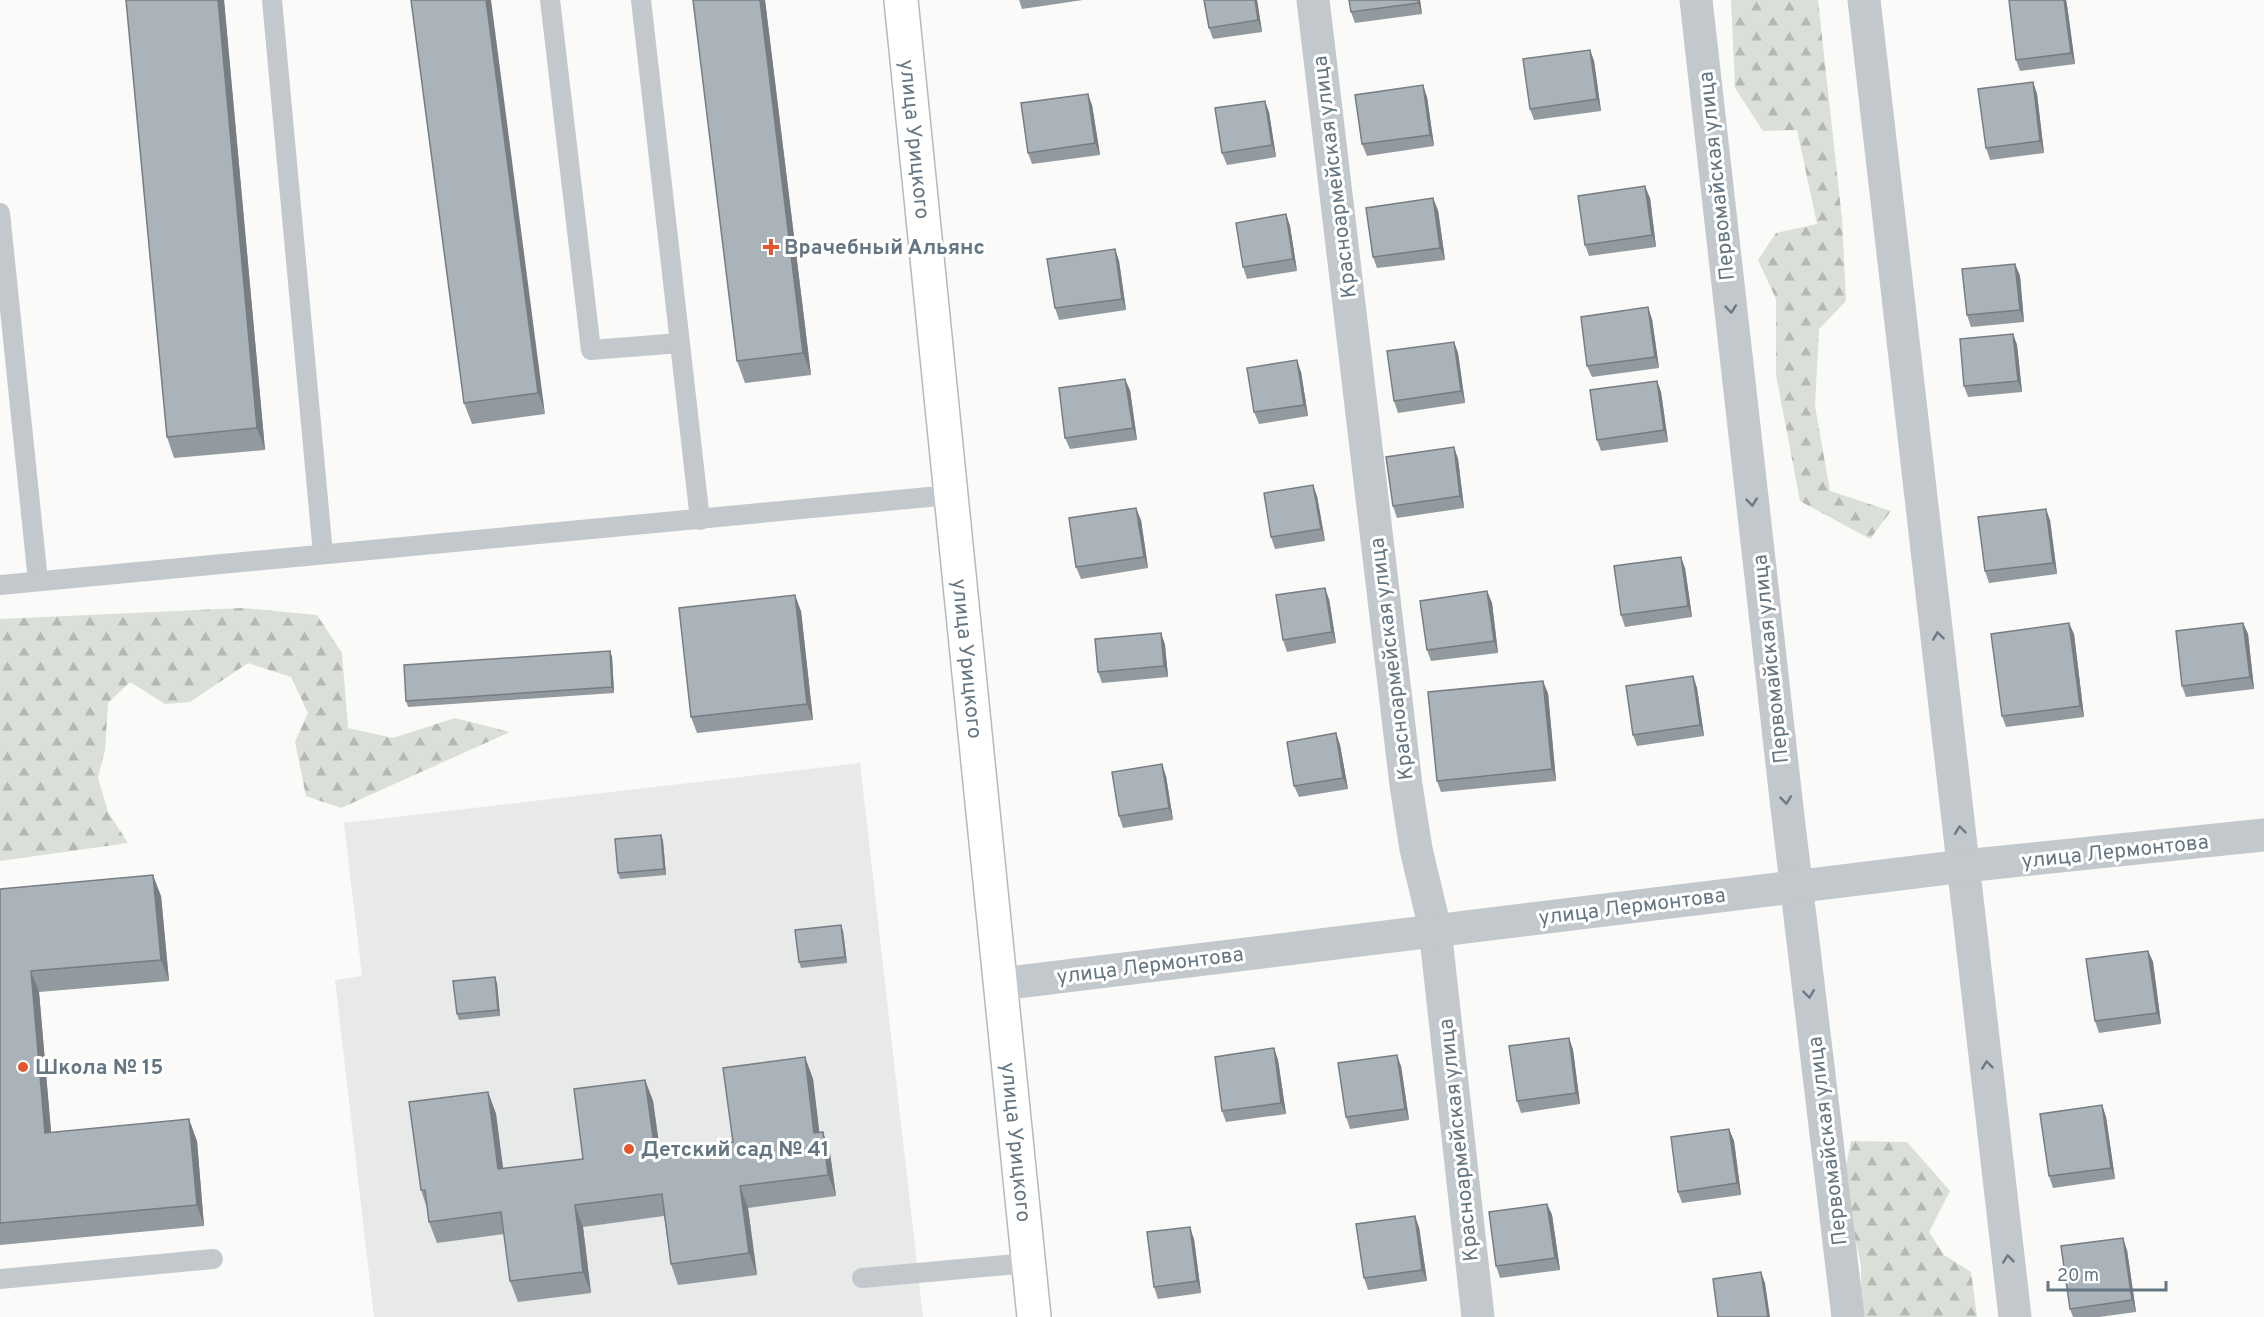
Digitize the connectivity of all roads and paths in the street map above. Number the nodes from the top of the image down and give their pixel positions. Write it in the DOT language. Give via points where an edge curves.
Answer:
graph roads {
  1 [pos="272,0"];
  2 [pos="550,0"];
  3 [pos="641,0"];
  4 [pos="901,0"];
  5 [pos="1313,0"];
  6 [pos="1696,0"];
  7 [pos="1864,0"];
  8 [pos="0,213"];
  9 [pos="680,343"];
  10 [pos="950,495"];
  11 [pos="700,520"];
  12 [pos="323,554"];
  13 [pos="38,581"];
  14 [pos="0,585"];
  15 [pos="2264,835"];
  16 [pos="1964,866"];
  17 [pos="1798,886"];
  18 [pos="1435,929"];
  19 [pos="1001,984"];
  20 [pos="213,1259"];
  21 [pos="1028,1263"];
  22 [pos="862,1278"];
  23 [pos="0,1279"];
  24 [pos="1034,1317"];
  25 [pos="1478,1317"];
  26 [pos="1848,1317"];
  27 [pos="2015,1317"];
  1 -- 12 [label="lane"];
  2 -- 9 [label="lane" via="591,350"];
  3 -- 9 [label="lane"];
  4 -- 10 [label="street, улица Урицкого"];
  5 -- 18 [label="street, Красноармейская улица" via="1406,785"];
  6 -- 17 [label="street, Первомайская улица, one-way"];
  16 -- 7 [label="street, one-way"];
  8 -- 13 [label="lane"];
  9 -- 11 [label="lane"];
  10 -- 11 [label="lane"];
  10 -- 19 [label="street, улица Урицкого"];
  11 -- 12 [label="lane"];
  12 -- 13 [label="lane"];
  13 -- 14 [label="lane"];
  15 -- 16 [label="street, улица Лермонтова"];
  16 -- 17 [label="street, улица Лермонтова"];
  27 -- 16 [label="street, one-way"];
  17 -- 18 [label="street, улица Лермонтова"];
  17 -- 26 [label="street, Первомайская улица, one-way"];
  18 -- 19 [label="street, улица Лермонтова"];
  18 -- 25 [label="street, Красноармейская улица"];
  19 -- 21 [label="street, улица Урицкого"];
  20 -- 23 [label="lane"];
  21 -- 22 [label="lane"];
  21 -- 24 [label="street, улица Урицкого"];
}
